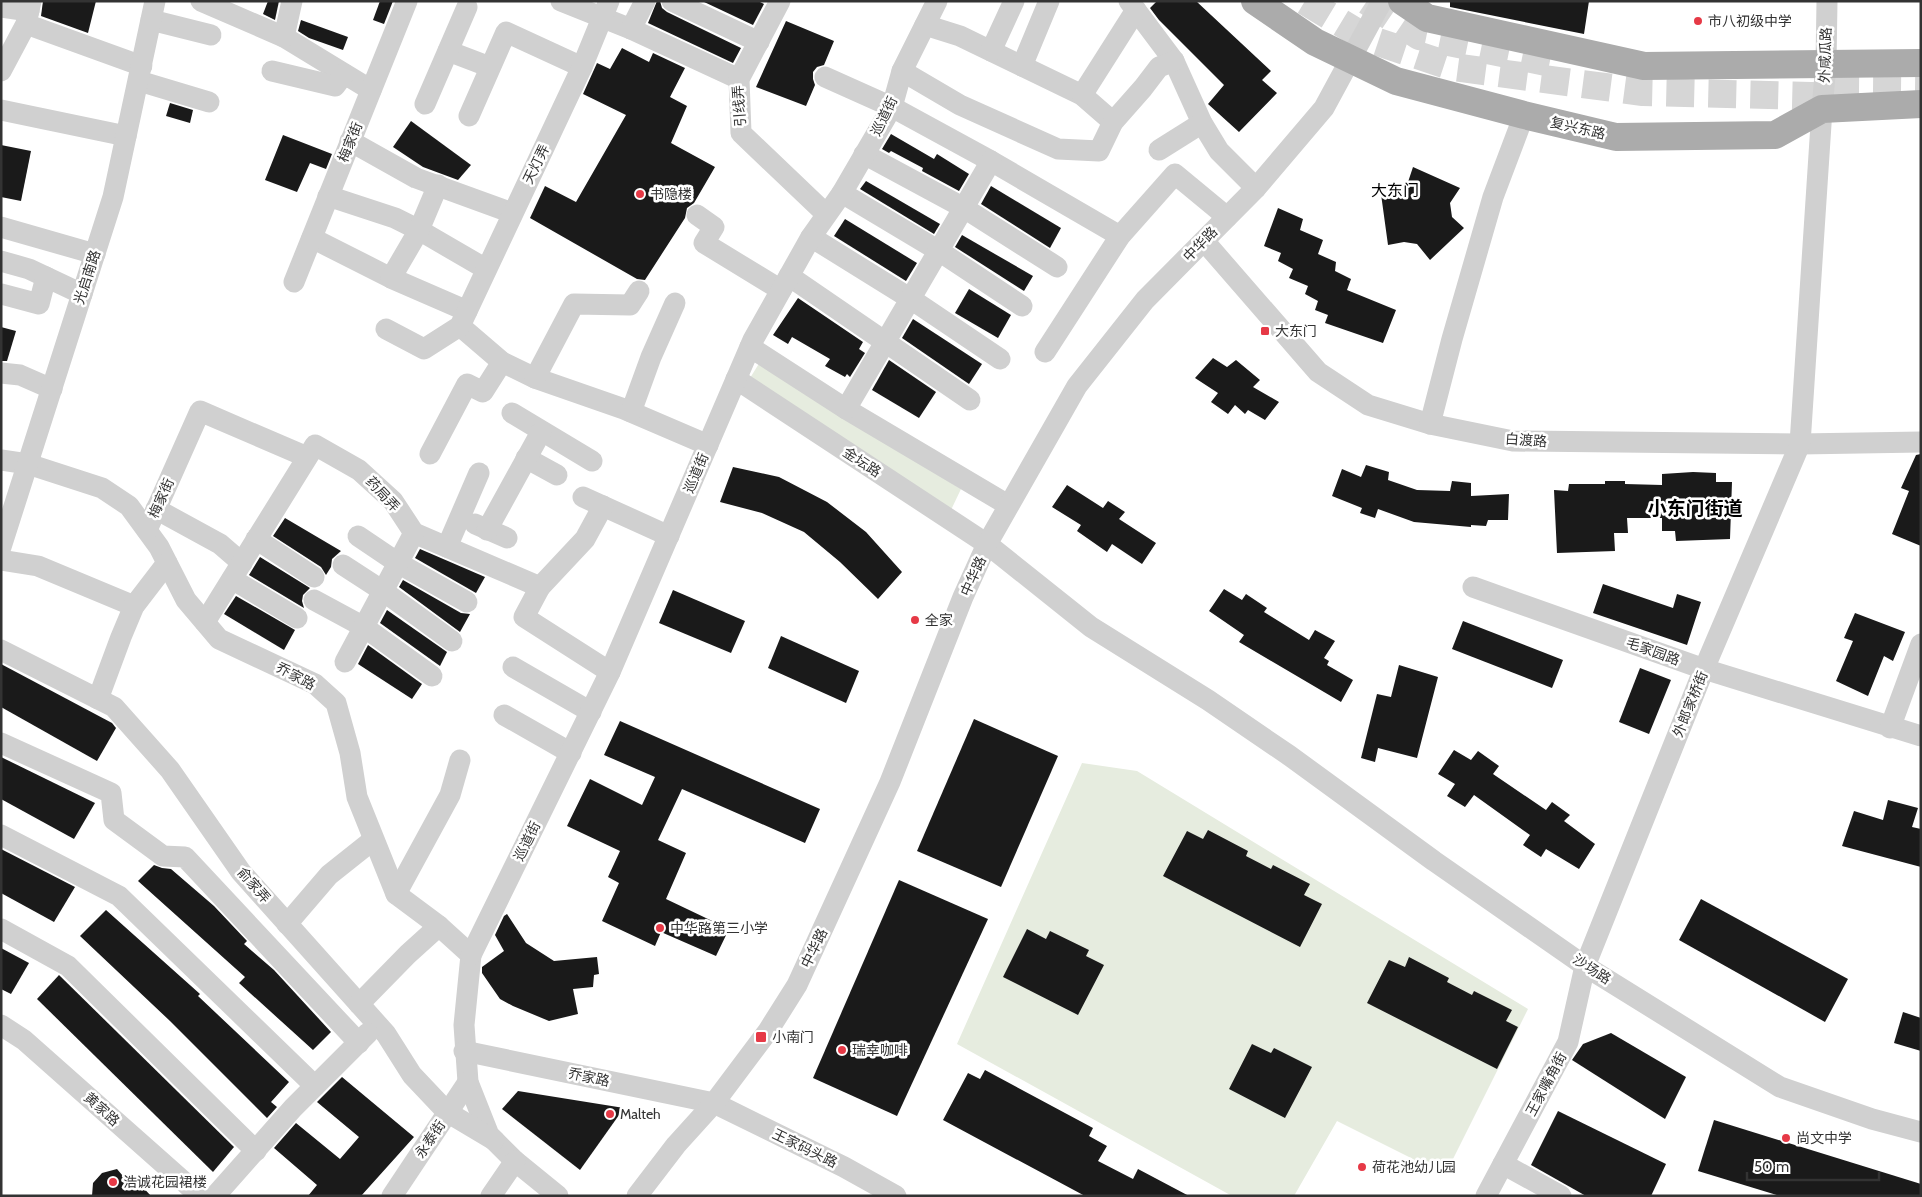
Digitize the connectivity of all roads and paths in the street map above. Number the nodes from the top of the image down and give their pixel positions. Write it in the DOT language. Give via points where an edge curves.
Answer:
graph roads {
  1 [pos="201,1"];
  2 [pos="292,1"];
  3 [pos="407,1"];
  4 [pos="561,1"];
  5 [pos="645,1"];
  6 [pos="672,1"];
  7 [pos="780,1"];
  8 [pos="937,1"];
  9 [pos="1014,1"];
  10 [pos="1049,1"];
  11 [pos="1256,1"];
  12 [pos="1382,1"];
  13 [pos="1402,1"];
  14 [pos="1826,1"];
  15 [pos="1132,6"];
  16 [pos="1,7"];
  17 [pos="467,7"];
  18 [pos="606,10"];
  19 [pos="153,11"];
  20 [pos="29,12"];
  21 [pos="925,25"];
  22 [pos="631,29"];
  23 [pos="211,35"];
  24 [pos="284,37"];
  25 [pos="759,42"];
  26 [pos="448,51"];
  27 [pos="991,51"];
  28 [pos="1350,59"];
  29 [pos="1174,61"];
  30 [pos="1921,63"];
  31 [pos="1826,64"];
  32 [pos="582,66"];
  33 [pos="1022,66"];
  34 [pos="490,67"];
  35 [pos="1,71"];
  36 [pos="272,71"];
  37 [pos="902,71"];
  38 [pos="140,73"];
  39 [pos="344,74"];
  40 [pos="825,76"];
  41 [pos="739,80"];
  42 [pos="371,90"];
  43 [pos="1082,95"];
  44 [pos="208,102"];
  45 [pos="425,104"];
  46 [pos="1921,104"];
  47 [pos="892,107"];
  48 [pos="1822,108"];
  49 [pos="1,110"];
  50 [pos="1524,115"];
  51 [pos="469,116"];
  52 [pos="1113,122"];
  53 [pos="1202,123"];
  54 [pos="126,136"];
  55 [pos="350,141"];
  56 [pos="1159,150"];
  57 [pos="864,154"];
  58 [pos="991,161"];
  59 [pos="438,185"];
  60 [pos="1256,188"];
  61 [pos="842,193"];
  62 [pos="328,196"];
  63 [pos="964,208"];
  64 [pos="512,213"];
  65 [pos="826,214"];
  66 [pos="697,215"];
  67 [pos="1227,217"];
  68 [pos="1,228"];
  69 [pos="419,230"];
  70 [pos="811,236"];
  71 [pos="1120,236"];
  72 [pos="312,238"];
  73 [pos="1204,241"];
  74 [pos="939,251"];
  75 [pos="94,254"];
  76 [pos="1,261"];
  77 [pos="1057,267"];
  78 [pos="486,269"];
  79 [pos="46,277"];
  80 [pos="391,278"];
  81 [pos="294,282"];
  82 [pos="785,283"];
  83 [pos="639,291"];
  84 [pos="1,294"];
  85 [pos="82,294"];
  86 [pos="911,298"];
  87 [pos="676,303"];
  88 [pos="1022,306"];
  89 [pos="463,319"];
  90 [pos="386,329"];
  91 [pos="885,342"];
  92 [pos="750,347"];
  93 [pos="1045,352"];
  94 [pos="1000,359"];
  95 [pos="502,362"];
  96 [pos="1,373"];
  97 [pos="535,378"];
  98 [pos="736,379"];
  99 [pos="52,389"];
  100 [pos="970,400"];
  101 [pos="846,409"];
  102 [pos="200,411"];
  103 [pos="631,412"];
  104 [pos="512,414"];
  105 [pos="1430,424"];
  106 [pos="541,432"];
  107 [pos="1921,442"];
  108 [pos="1800,444"];
  109 [pos="708,445"];
  110 [pos="311,451"];
  111 [pos="430,454"];
  112 [pos="526,458"];
  113 [pos="1,460"];
  114 [pos="592,461"];
  115 [pos="28,464"];
  116 [pos="479,473"];
  117 [pos="557,475"];
  118 [pos="583,497"];
  119 [pos="1008,505"];
  120 [pos="603,506"];
  121 [pos="156,509"];
  122 [pos="460,517"];
  123 [pos="147,530"];
  124 [pos="487,530"];
  125 [pos="414,533"];
  126 [pos="358,536"];
  127 [pos="669,536"];
  128 [pos="507,538"];
  129 [pos="256,539"];
  130 [pos="987,544"];
  131 [pos="1,547"];
  132 [pos="446,547"];
  133 [pos="1,560"];
  134 [pos="167,563"];
  135 [pos="398,563"];
  136 [pos="343,565"];
  137 [pos="236,571"];
  138 [pos="314,577"];
  139 [pos="540,587"];
  140 [pos="1473,587"];
  141 [pos="383,591"];
  142 [pos="314,600"];
  143 [pos="466,602"];
  144 [pos="134,606"];
  145 [pos="297,618"];
  146 [pos="205,622"];
  147 [pos="364,627"];
  148 [pos="452,641"];
  149 [pos="1921,644"];
  150 [pos="1,650"];
  151 [pos="345,662"];
  152 [pos="513,667"];
  153 [pos="1704,669"];
  154 [pos="610,672"];
  155 [pos="432,676"];
  156 [pos="98,699"];
  157 [pos="591,712"];
  158 [pos="504,715"];
  159 [pos="1890,728"];
  160 [pos="1921,736"];
  161 [pos="1,743"];
  162 [pos="571,753"];
  163 [pos="1290,756"];
  164 [pos="460,760"];
  165 [pos="1,835"];
  166 [pos="374,840"];
  167 [pos="396,894"];
  168 [pos="287,924"];
  169 [pos="439,926"];
  170 [pos="1,929"];
  171 [pos="471,955"];
  172 [pos="1585,966"];
  173 [pos="359,1004"];
  174 [pos="377,1024"];
  175 [pos="1,1025"];
  176 [pos="359,1043"];
  177 [pos="464,1051"];
  178 [pos="468,1082"];
  179 [pos="316,1086"];
  180 [pos="714,1102"];
  181 [pos="447,1112"];
  182 [pos="1921,1132"];
  183 [pos="494,1140"];
  184 [pos="256,1151"];
  185 [pos="516,1161"];
  186 [pos="1503,1164"];
  187 [pos="200,1196"];
  188 [pos="215,1196"];
  189 [pos="392,1196"];
  190 [pos="491,1196"];
  191 [pos="558,1196"];
  192 [pos="637,1196"];
  193 [pos="896,1196"];
  194 [pos="1486,1196"];
  195 [pos="1561,1196"];
  1 -- 24 [label="street"];
  2 -- 24 [label="street"];
  3 -- 42 [label="street, 梅家街"];
  4 -- 18 [label="street, 引线弄"];
  5 -- 22 [label="street"];
  6 -- 25 [label="street"];
  7 -- 25 [label="street"];
  8 -- 21 [label="street, 巡道街"];
  9 -- 27 [label="street"];
  10 -- 33 [label="street"];
  11 -- 28 [label="main road, 复兴东路" via="1315,42"];
  12 -- 28 [label="street, 中华路"];
  13 -- 31 [label="main road" via="1428,18 1644,66"];
  14 -- 31 [label="street, 外咸瓜路"];
  15 -- 29 [label="street"];
  15 -- 43 [label="street"];
  16 -- 20 [label="street"];
  17 -- 26 [label="street"];
  18 -- 22 [label="street, 引线弄"];
  18 -- 32 [label="street, 天灯弄"];
  19 -- 23 [label="street"];
  19 -- 38 [label="street, 光启南路"];
  20 -- 35 [label="street"];
  20 -- 38 [label="street" via="112,53"];
  21 -- 27 [label="street" via="960,36"];
  21 -- 37 [label="street, 巡道街"];
  22 -- 41 [label="street, 引线弄"];
  24 -- 39 [label="street"];
  25 -- 41 [label="street"];
  26 -- 34 [label="street"];
  26 -- 45 [label="street"];
  27 -- 33 [label="street"];
  28 -- 50 [label="main road, 复兴东路" via="1396,81"];
  28 -- 60 [label="street, 中华路" via="1324,108"];
  29 -- 52 [label="street" via="1159,66"];
  29 -- 53 [label="street"];
  30 -- 31 [label="main road"];
  31 -- 48 [label="street, 外咸瓜路"];
  32 -- 34 [label="street" via="506,32"];
  32 -- 64 [label="street, 天灯弄"];
  33 -- 43 [label="street"];
  34 -- 51 [label="street"];
  36 -- 39 [label="street" via="335,86"];
  37 -- 47 [label="street, 巡道街"];
  37 -- 52 [label="street" via="960,105 1058,149 1099,151"];
  38 -- 44 [label="street"];
  38 -- 54 [label="street, 光启南路"];
  39 -- 42 [label="street"];
  40 -- 47 [label="street"];
  41 -- 65 [label="street, 引线弄" via="741,133"];
  42 -- 55 [label="street, 梅家街"];
  43 -- 52 [label="street"];
  46 -- 48 [label="main road, 复兴东路"];
  47 -- 57 [label="street, 巡道街"];
  47 -- 58 [label="street"];
  48 -- 50 [label="main road, 复兴东路" via="1775,135 1616,137"];
  48 -- 108 [label="street, 外咸瓜路"];
  49 -- 54 [label="street"];
  50 -- 105 [label="street" via="1492,197"];
  53 -- 56 [label="street"];
  53 -- 60 [label="street" via="1219,151"];
  54 -- 75 [label="street, 光启南路" via="113,197"];
  55 -- 59 [label="street" via="416,178"];
  55 -- 62 [label="street, 梅家街"];
  57 -- 61 [label="street, 巡道街"];
  57 -- 63 [label="street"];
  58 -- 63 [label="street"];
  58 -- 71 [label="street"];
  59 -- 64 [label="street"];
  59 -- 69 [label="street"];
  60 -- 67 [label="street, 中华路"];
  61 -- 65 [label="street, 巡道街"];
  61 -- 74 [label="street"];
  62 -- 69 [label="street" via="395,218"];
  62 -- 72 [label="street, 梅家街"];
  63 -- 74 [label="street"];
  63 -- 77 [label="street"];
  64 -- 78 [label="street, 天灯弄"];
  65 -- 70 [label="street, 巡道街"];
  66 -- 82 [label="street" via="714,227 704,243"];
  67 -- 71 [label="street" via="1175,174"];
  67 -- 73 [label="street, 中华路"];
  68 -- 75 [label="street"];
  69 -- 78 [label="street"];
  69 -- 80 [label="street"];
  70 -- 82 [label="street, 巡道街"];
  70 -- 86 [label="street"];
  71 -- 93 [label="street"];
  72 -- 80 [label="street"];
  72 -- 81 [label="street, 梅家街"];
  73 -- 105 [label="street, 白渡路" via="1318,372 1368,405"];
  73 -- 119 [label="street, 中华路" via="1145,300 1077,386"];
  74 -- 86 [label="street"];
  74 -- 88 [label="street"];
  75 -- 85 [label="street, 光启南路"];
  76 -- 79 [label="street"];
  78 -- 89 [label="street, 天灯弄"];
  79 -- 84 [label="street" via="39,304"];
  79 -- 85 [label="street"];
  80 -- 89 [label="street"];
  82 -- 91 [label="street"];
  82 -- 92 [label="street, 巡道街"];
  83 -- 97 [label="street" via="630,305 574,304"];
  85 -- 99 [label="street, 光启南路"];
  86 -- 91 [label="street"];
  86 -- 94 [label="street"];
  87 -- 103 [label="street" via="651,357"];
  89 -- 90 [label="street" via="424,349"];
  89 -- 95 [label="street"];
  91 -- 100 [label="street"];
  91 -- 101 [label="street"];
  92 -- 98 [label="street, 巡道街"];
  92 -- 101 [label="street"];
  95 -- 97 [label="street"];
  95 -- 111 [label="street" via="483,392 467,384"];
  96 -- 99 [label="street" via="20,375"];
  97 -- 103 [label="street"];
  98 -- 109 [label="street, 巡道街"];
  98 -- 130 [label="street, 金坛路"];
  99 -- 115 [label="street, 光启南路"];
  101 -- 119 [label="street"];
  102 -- 110 [label="street, 药局弄"];
  102 -- 121 [label="street, 梅家街"];
  103 -- 109 [label="street"];
  104 -- 106 [label="street"];
  105 -- 108 [label="street, 白渡路" via="1513,441"];
  106 -- 112 [label="street"];
  106 -- 114 [label="street"];
  107 -- 108 [label="street, 白渡路"];
  108 -- 153 [label="street, 外郎家桥街"];
  109 -- 127 [label="street, 巡道街"];
  110 -- 125 [label="street, 药局弄" via="359,470 393,501"];
  110 -- 129 [label="street"];
  112 -- 117 [label="street"];
  112 -- 124 [label="street"];
  113 -- 115 [label="street, 乔家路"];
  115 -- 123 [label="street, 乔家路" via="102,488 129,506"];
  115 -- 131 [label="street, 光启南路"];
  116 -- 122 [label="street"];
  118 -- 120 [label="street"];
  119 -- 130 [label="street, 中华路"];
  120 -- 127 [label="street"];
  120 -- 139 [label="street" via="585,539"];
  121 -- 123 [label="street, 梅家街"];
  121 -- 137 [label="street" via="220,544"];
  122 -- 124 [label="street"];
  122 -- 132 [label="street"];
  123 -- 134 [label="street, 乔家路"];
  124 -- 128 [label="street"];
  125 -- 132 [label="street"];
  125 -- 135 [label="street"];
  126 -- 135 [label="street"];
  127 -- 154 [label="street, 巡道街"];
  129 -- 137 [label="street"];
  129 -- 138 [label="street"];
  130 -- 163 [label="street, 金坛路" via="1090,627 1208,700"];
  130 -- 180 [label="street, 中华路" via="890,782 797,985 768,1031"];
  132 -- 139 [label="street"];
  133 -- 144 [label="street" via="38,566"];
  134 -- 144 [label="street"];
  134 -- 146 [label="street, 乔家路" via="186,600"];
  135 -- 141 [label="street"];
  135 -- 143 [label="street"];
  136 -- 141 [label="street"];
  137 -- 145 [label="street"];
  137 -- 146 [label="street"];
  139 -- 154 [label="street" via="524,617"];
  140 -- 153 [label="street, 毛家园路"];
  141 -- 147 [label="street"];
  141 -- 148 [label="street"];
  142 -- 147 [label="street"];
  144 -- 156 [label="street"];
  146 -- 166 [label="street, 乔家路" via="219,638 315,684 336,703 350,753 357,798"];
  147 -- 151 [label="street"];
  147 -- 155 [label="street"];
  149 -- 159 [label="street"];
  150 -- 156 [label="street, 俞家弄"];
  152 -- 157 [label="street"];
  153 -- 159 [label="street, 毛家园路"];
  153 -- 172 [label="street, 外郎家桥街"];
  154 -- 157 [label="street, 巡道街"];
  156 -- 168 [label="street, 俞家弄" via="114,707 170,770 241,872"];
  157 -- 162 [label="street, 巡道街"];
  158 -- 162 [label="street"];
  159 -- 160 [label="street, 毛家园路"];
  161 -- 176 [label="street" via="111,793 114,820 163,856 185,857"];
  162 -- 171 [label="street, 巡道街"];
  163 -- 172 [label="street, 沙场路"];
  164 -- 167 [label="street" via="450,795"];
  165 -- 179 [label="street" via="119,896"];
  166 -- 167 [label="street, 乔家路"];
  166 -- 168 [label="street" via="329,875"];
  167 -- 169 [label="street"];
  168 -- 173 [label="street, 俞家弄"];
  169 -- 171 [label="street"];
  169 -- 173 [label="street"];
  170 -- 184 [label="street" via="68,966"];
  171 -- 177 [label="street"];
  172 -- 182 [label="street, 沙场路" via="1780,1087 1872,1119"];
  172 -- 186 [label="street, 王家嘴角街" via="1568,1042"];
  173 -- 174 [label="street, 俞家弄"];
  174 -- 176 [label="street"];
  174 -- 181 [label="street, 俞家弄" via="412,1075"];
  175 -- 187 [label="street, 黄家路" via="24,1040"];
  176 -- 179 [label="street"];
  177 -- 178 [label="street"];
  177 -- 180 [label="street, 乔家路"];
  178 -- 181 [label="street, 永泰街"];
  178 -- 183 [label="street"];
  179 -- 184 [label="street"];
  180 -- 192 [label="street, 中华路"];
  180 -- 193 [label="street, 王家码头路"];
  181 -- 183 [label="street, 俞家弄"];
  181 -- 189 [label="street, 永泰街"];
  183 -- 185 [label="street"];
  184 -- 188 [label="street"];
  185 -- 190 [label="street"];
  185 -- 191 [label="street"];
  186 -- 194 [label="street, 王家嘴角街"];
  186 -- 195 [label="street"];
}
